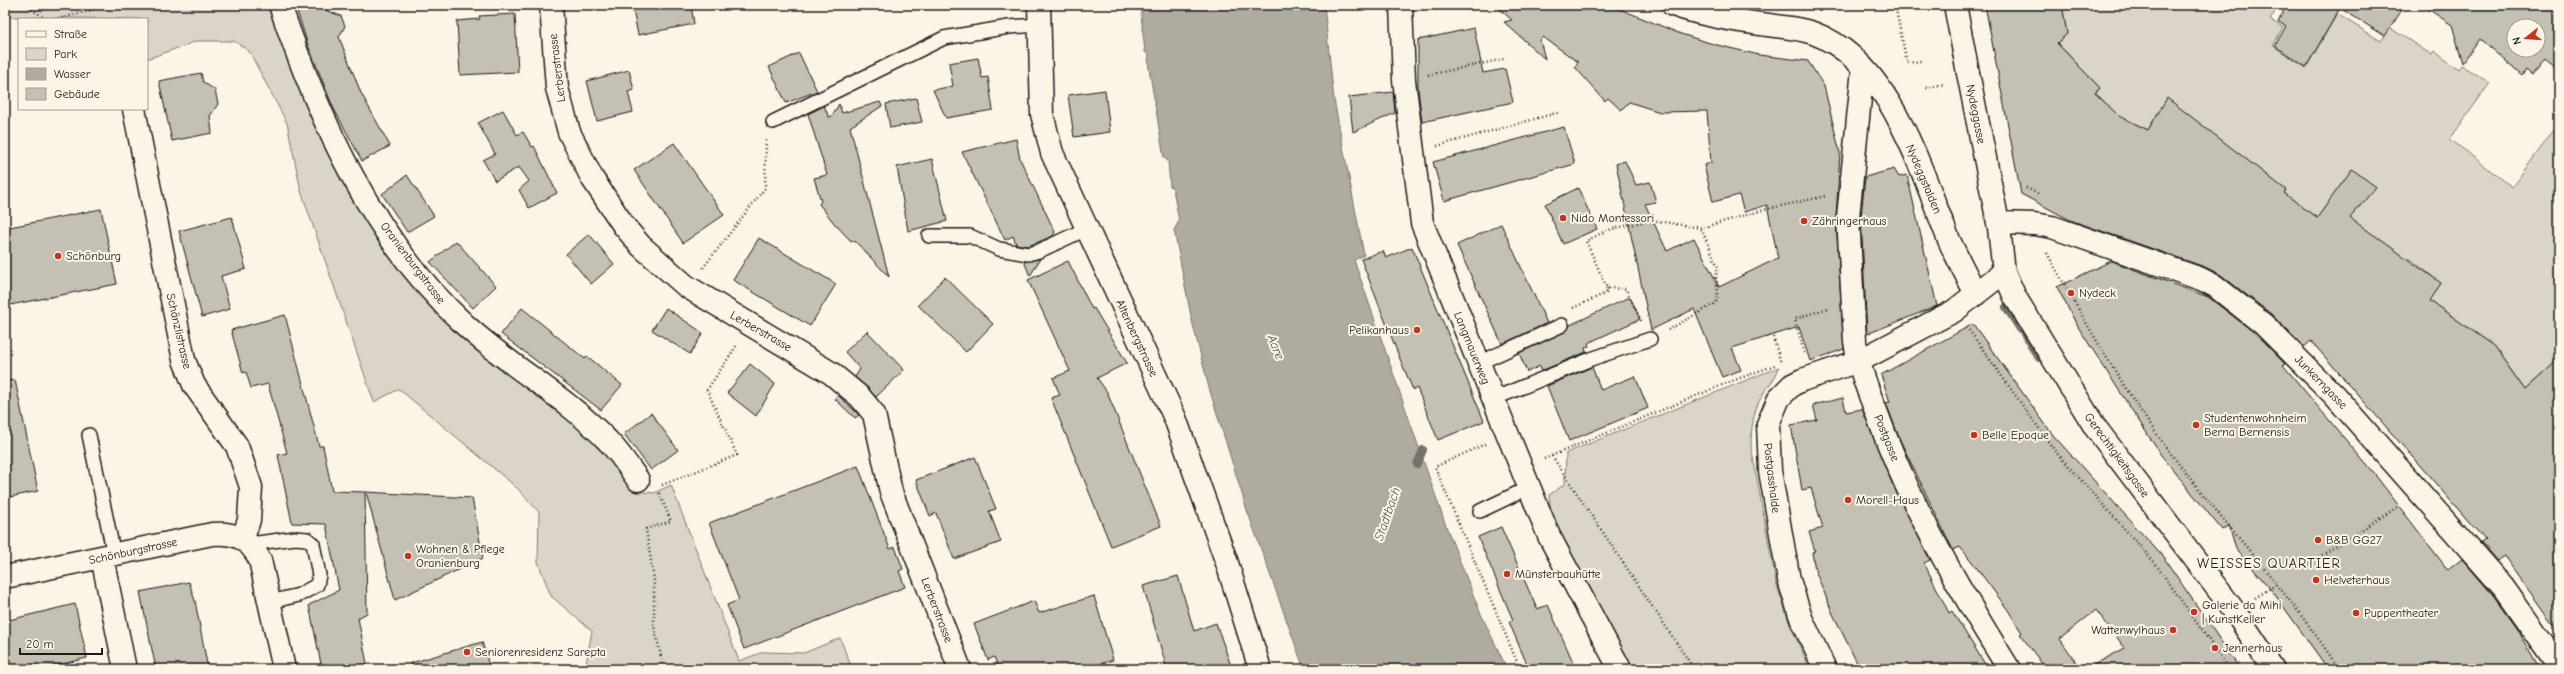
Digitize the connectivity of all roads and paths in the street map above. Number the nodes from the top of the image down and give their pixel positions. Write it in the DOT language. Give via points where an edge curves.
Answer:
graph roads {
  1 [pos="25,5"];
  2 [pos="111,5"];
  3 [pos="280,5"];
  4 [pos="551,5"];
  5 [pos="1401,5"];
  6 [pos="1673,5"];
  7 [pos="1895,5"];
  8 [pos="1955,5"];
  9 [pos="1039,15"];
  10 [pos="44,18"];
  11 [pos="62,18"];
  12 [pos="1504,59"];
  13 [pos="1921,61"];
  14 [pos="1863,69"];
  15 [pos="1404,80"];
  16 [pos="1949,84"];
  17 [pos="1926,88"];
  18 [pos="134,110"];
  19 [pos="1560,112"];
  20 [pos="773,122"];
  21 [pos="1411,154"];
  22 [pos="2026,188"];
  23 [pos="2038,194"];
  24 [pos="1801,202"];
  25 [pos="1998,223"];
  26 [pos="1701,228"];
  27 [pos="1086,229"];
  28 [pos="929,236"];
  29 [pos="705,266"];
  30 [pos="2004,272"];
  31 [pos="2064,284"];
  32 [pos="1607,288"];
  33 [pos="1976,294"];
  34 [pos="1825,309"];
  35 [pos="1964,323"];
  36 [pos="1562,325"];
  37 [pos="1773,337"];
  38 [pos="742,338"];
  39 [pos="1650,339"];
  40 [pos="1799,357"];
  41 [pos="1780,358"];
  42 [pos="1787,361"];
  43 [pos="1859,361"];
  44 [pos="1479,363"];
  45 [pos="1493,399"];
  46 [pos="1507,434"];
  47 [pos="89,435"];
  48 [pos="648,484"];
  49 [pos="661,485"];
  50 [pos="1528,488"];
  51 [pos="2419,492"];
  52 [pos="1480,510"];
  53 [pos="250,544"];
  54 [pos="108,556"];
  55 [pos="2305,566"];
  56 [pos="5,577"];
  57 [pos="2277,584"];
  58 [pos="2266,591"];
  59 [pos="270,602"];
  60 [pos="2559,666"];
  61 [pos="124,669"];
  62 [pos="284,669"];
  63 [pos="664,669"];
  64 [pos="960,669"];
  65 [pos="1260,669"];
  66 [pos="1520,669"];
  67 [pos="1620,669"];
  68 [pos="1694,669"];
  69 [pos="1825,669"];
  70 [pos="2009,669"];
  71 [pos="2229,669"];
  72 [pos="2273,669"];
  73 [pos="2339,669"];
  1 -- 10 [label="path"];
  2 -- 11 [label="path"];
  3 -- 48 [label="street, Oranienburgstrasse" via="312,90 350,171 415,269 439,300 493,351 557,396 590,424"];
  4 -- 64 [label="street, Lerberstrasse" via="557,88 569,132 592,178 624,226 641,246 686,286 831,373 860,397 874,414 896,507"];
  5 -- 15 [label="street, Langmauerweg"];
  6 -- 14 [label="street, Nydeggstalden" via="1723,18 1811,32 1846,51"];
  7 -- 13 [label="path" via="1906,63"];
  8 -- 25 [label="street, Nydeggasse"];
  9 -- 20 [label="lane" via="1009,27 944,38"];
  9 -- 27 [label="street, Altenbergstrasse" via="1042,106 1046,134 1056,164"];
  12 -- 15 [label="path"];
  14 -- 33 [label="street, Nydeggstalden" via="1889,104 1922,168 1949,240"];
  14 -- 43 [label="street, Postgasse" via="1851,182 1848,244 1855,341"];
  15 -- 21 [label="street, Langmauerweg"];
  16 -- 17 [label="path"];
  18 -- 53 [label="street, Schänzlistrasse" via="184,360 194,385 237,446 251,487"];
  19 -- 21 [label="path"];
  20 -- 29 [label="path" via="766,128 765,188"];
  21 -- 44 [label="street, Langmauerweg" via="1422,223"];
  22 -- 23 [label="path"];
  24 -- 26 [label="path"];
  25 -- 30 [label="street, Gerechtigkeitsgasse"];
  25 -- 51 [label="street, Junkerngasse" via="2034,224 2052,228 2165,266 2214,286 2284,343 2334,395"];
  26 -- 32 [label="path" via="1651,220 1608,230 1586,240"];
  26 -- 39 [label="path" via="1718,267 1714,277 1718,291 1716,303"];
  27 -- 28 [label="lane" via="1028,254 992,247 970,236"];
  27 -- 65 [label="street, Altenbergstrasse" via="1175,418 1227,563"];
  30 -- 33 [label="street, Postgasshalde"];
  30 -- 72 [label="street, Gerechtigkeitsgasse" via="2015,297 2095,427 2235,612"];
  31 -- 57 [label="path" via="2140,409 2174,458"];
  32 -- 36 [label="path" via="1606,293 1565,312"];
  32 -- 39 [label="path" via="1626,289"];
  33 -- 43 [label="street, Postgasshalde" via="1937,321"];
  34 -- 40 [label="path" via="1795,319 1805,355"];
  35 -- 71 [label="path" via="2056,451 2155,563"];
  36 -- 44 [label="lane"];
  37 -- 41 [label="path"];
  38 -- 49 [label="path" via="707,390 737,455"];
  39 -- 45 [label="lane" via="1591,359"];
  42 -- 68 [label="path" via="1731,381 1552,456"];
  43 -- 69 [label="street, Postgasshalde" via="1792,385 1779,398 1768,424 1768,455 1784,561 1801,618"];
  43 -- 70 [label="street, Postgasse" via="1895,460 1966,597"];
  44 -- 45 [label="street, Langmauerweg"];
  45 -- 46 [label="street, Langmauerweg"];
  46 -- 50 [label="street, Langmauerweg"];
  46 -- 66 [label="path" via="1435,467"];
  47 -- 54 [label="lane"];
  48 -- 63 [label="path" via="671,521 646,529 654,580 654,626"];
  50 -- 52 [label="lane"];
  50 -- 67 [label="street, Langmauerweg" via="1549,536"];
  51 -- 55 [label="path"];
  51 -- 60 [label="street, Junkerngasse" via="2503,588"];
  53 -- 54 [label="street, Schönburgstrasse" via="226,533 212,534"];
  53 -- 59 [label="street" via="262,567"];
  53 -- 59 [label="lane" via="295,538 307,539 313,544 319,575 317,585 299,595"];
  54 -- 56 [label="street, Schönburgstrasse"];
  54 -- 61 [label="street"];
  57 -- 58 [label="path"];
  57 -- 73 [label="path"];
  59 -- 62 [label="street"];
}
